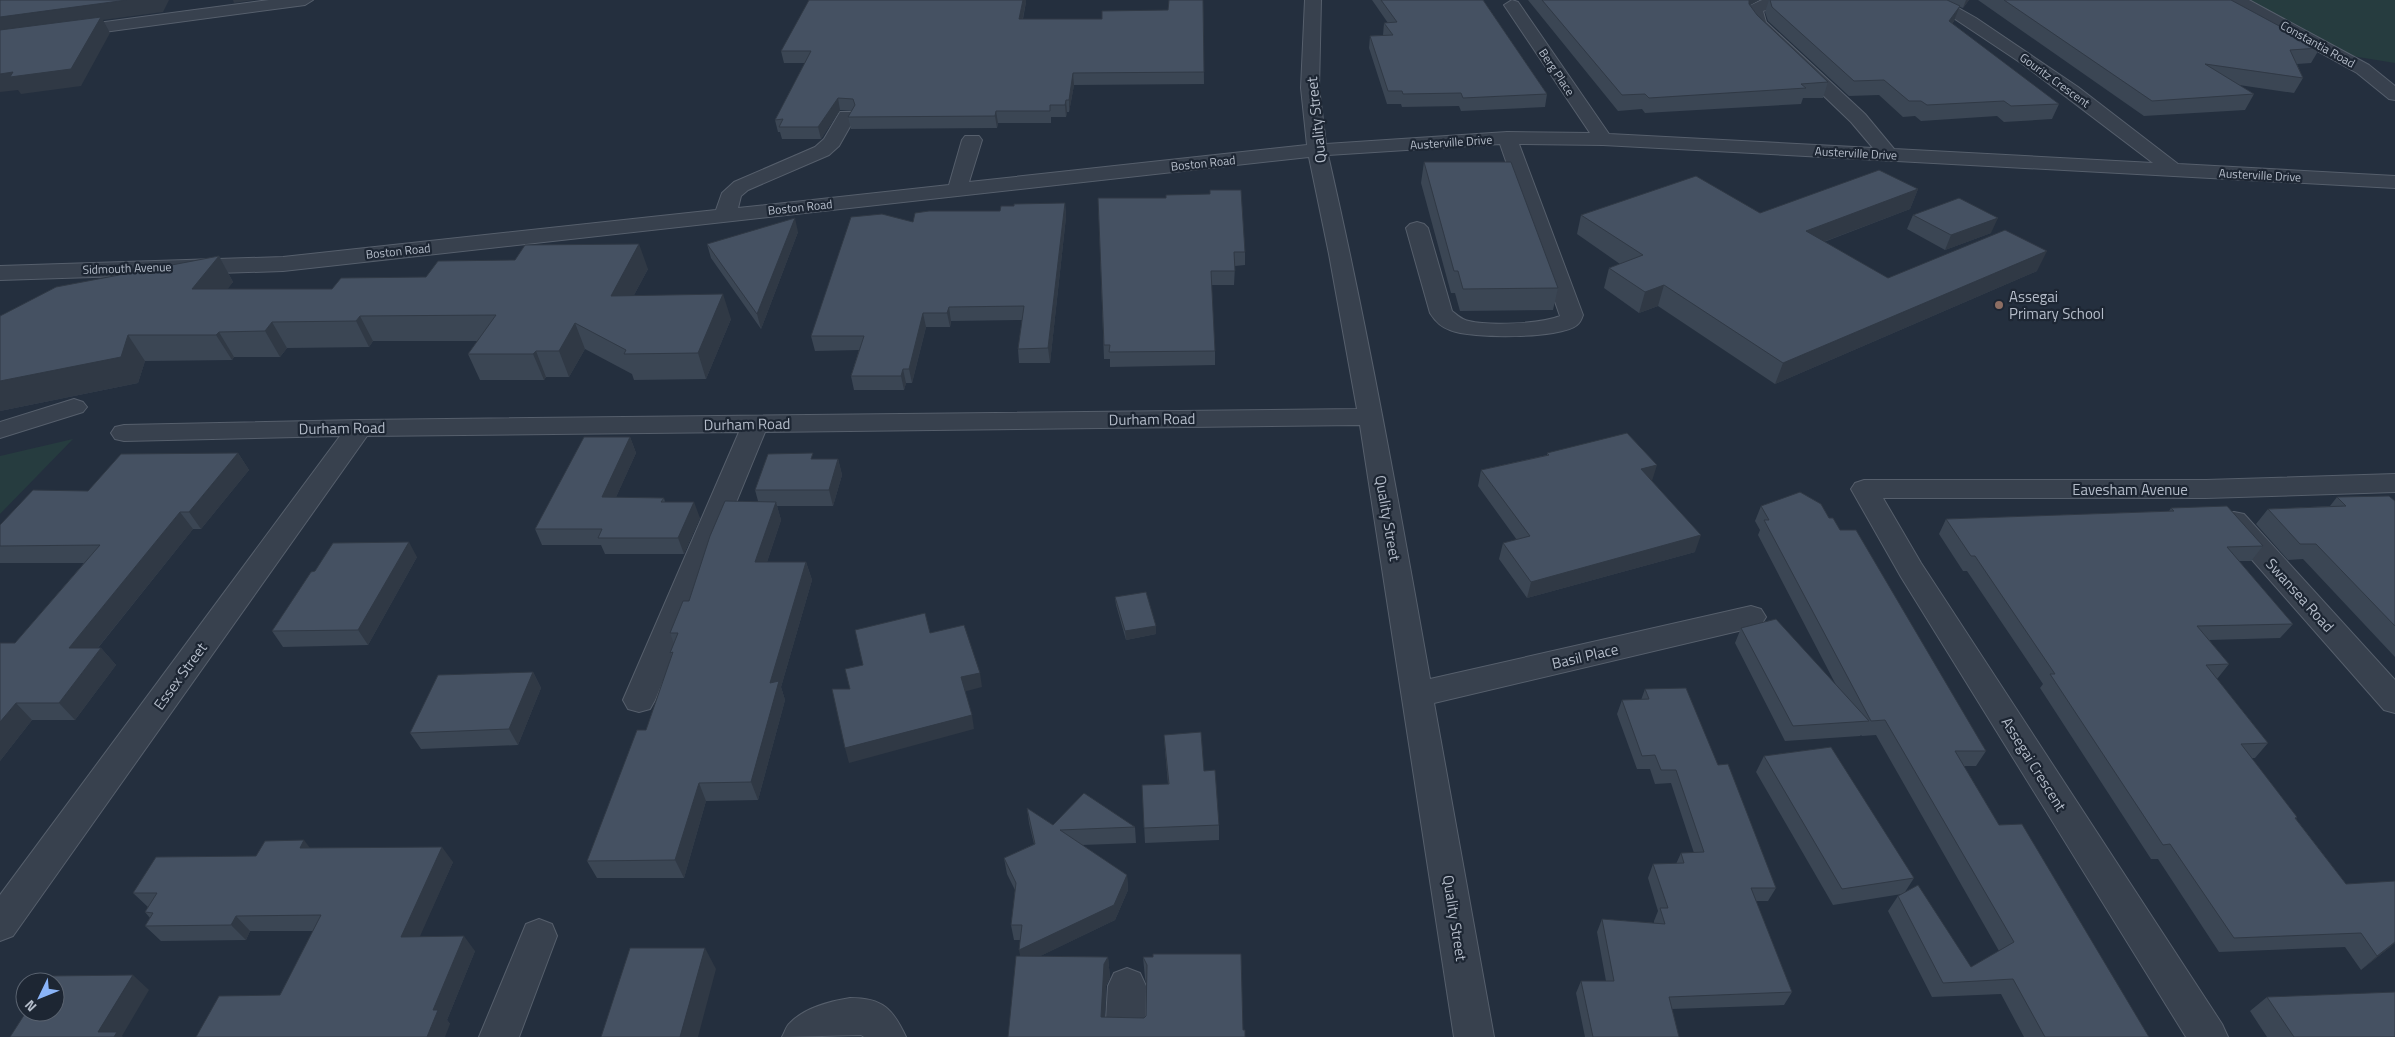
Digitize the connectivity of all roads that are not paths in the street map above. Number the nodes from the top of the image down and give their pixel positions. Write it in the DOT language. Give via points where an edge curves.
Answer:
graph roads {
  1 [pos="305,0"];
  2 [pos="1313,0"];
  3 [pos="1781,0"];
  4 [pos="1930,0"];
  5 [pos="2237,0"];
  6 [pos="1512,5"];
  7 [pos="0,41"];
  8 [pos="2362,69"];
  9 [pos="2395,70"];
  10 [pos="2395,95"];
  11 [pos="847,116"];
  12 [pos="1507,138"];
  13 [pos="1603,139"];
  14 [pos="972,140"];
  15 [pos="1317,150"];
  16 [pos="1888,154"];
  17 [pos="2173,170"];
  18 [pos="2395,182"];
  19 [pos="957,190"];
  20 [pos="725,216"];
  21 [pos="1418,228"];
  22 [pos="284,264"];
  23 [pos="95,269"];
  24 [pos="0,273"];
  25 [pos="56,294"];
  26 [pos="74,406"];
  27 [pos="1371,416"];
  28 [pos="755,424"];
  29 [pos="360,428"];
  30 [pos="0,430"];
  31 [pos="124,433"];
  32 [pos="2393,485"];
  33 [pos="1864,488"];
  34 [pos="2206,489"];
  35 [pos="1751,617"];
  36 [pos="1419,694"];
  37 [pos="638,700"];
  38 [pos="2395,701"];
  39 [pos="0,924"];
  40 [pos="539,936"];
  41 [pos="1127,986"];
  42 [pos="499,1037"];
  43 [pos="802,1037"];
  44 [pos="886,1037"];
  45 [pos="1125,1037"];
  46 [pos="1474,1037"];
  47 [pos="2208,1037"];
  1 -- 7 [label="street"];
  2 -- 15 [label="street, Quality Street" via="1310,88"];
  3 -- 16 [label="street" via="1755,10 1760,25 1858,118"];
  4 -- 17 [label="street, Gouritz Crescent" via="1958,12 2040,68"];
  5 -- 8 [label="street, Constantia Road"];
  6 -- 13 [label="street, Berg Place"];
  8 -- 9 [label="street"];
  8 -- 10 [label="street, Constantia Road"];
  11 -- 20 [label="street" via="832,142 822,151 741,186 732,193"];
  12 -- 13 [label="street, Austerville Drive"];
  12 -- 15 [label="street, Austerville Drive"];
  12 -- 21 [label="street" via="1572,315 1568,321 1534,328 1469,329 1448,320 1441,313"];
  13 -- 16 [label="street, Austerville Drive"];
  14 -- 19 [label="street"];
  15 -- 19 [label="street, Boston Road"];
  15 -- 27 [label="street, Quality Street"];
  16 -- 17 [label="street, Austerville Drive"];
  17 -- 18 [label="street, Austerville Drive"];
  19 -- 20 [label="street, Boston Road"];
  20 -- 22 [label="street, Boston Road"];
  22 -- 23 [label="street, Sidmouth Avenue"];
  23 -- 24 [label="street, Sidmouth Avenue"];
  23 -- 25 [label="street"];
  26 -- 30 [label="street"];
  27 -- 28 [label="street, Durham Road"];
  27 -- 36 [label="street, Quality Street"];
  28 -- 29 [label="street, Durham Road"];
  28 -- 37 [label="street"];
  29 -- 31 [label="street, Durham Road"];
  29 -- 39 [label="street, Essex Street"];
  32 -- 34 [label="street, Eavesham Avenue"];
  33 -- 34 [label="street, Eavesham Avenue"];
  33 -- 47 [label="street, Assegai Crescent" via="1911,570"];
  34 -- 38 [label="street, Swansea Road"];
  35 -- 36 [label="street, Basil Place"];
  36 -- 46 [label="street, Quality Street"];
  40 -- 42 [label="street"];
  41 -- 45 [label="street"];
  43 -- 44 [label="street" via="831,1020 858,1016 878,1023"];
}
